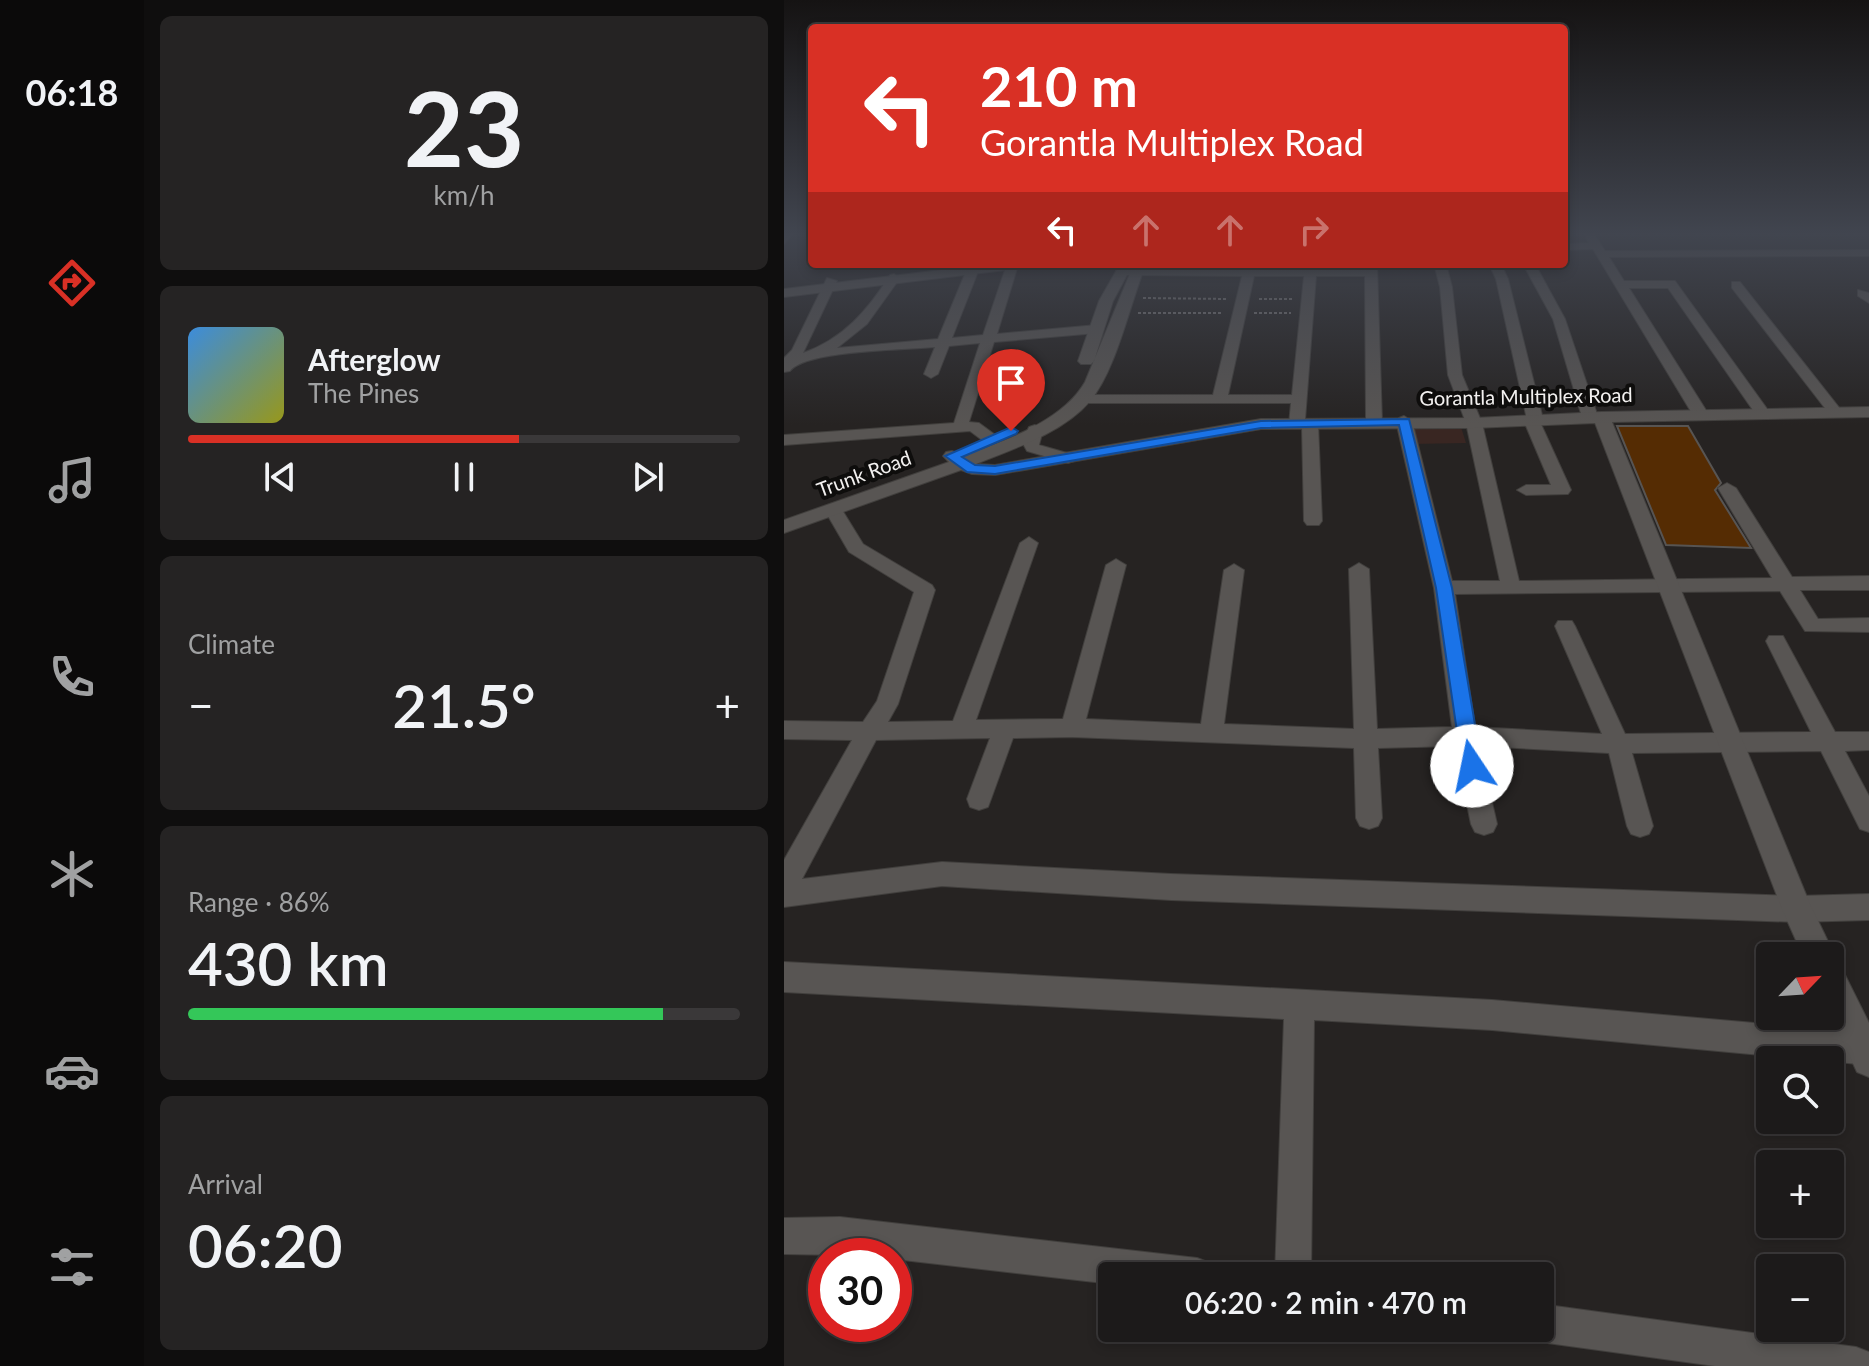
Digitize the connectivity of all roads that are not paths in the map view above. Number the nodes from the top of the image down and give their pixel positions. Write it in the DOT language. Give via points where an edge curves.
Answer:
graph roads {
  1 [pos="823,298"];
  2 [pos="880,298"];
  3 [pos="958,298"];
  4 [pos="1003,298"];
  5 [pos="1109,298"];
  6 [pos="1124,298"];
  7 [pos="1245,298"];
  8 [pos="1308,298"];
  9 [pos="1372,298"];
  10 [pos="1445,298"];
  11 [pos="1506,298"];
  12 [pos="1547,298"];
  13 [pos="1629,298"];
  14 [pos="1681,298"];
  15 [pos="1746,298"];
  16 [pos="1097,329"];
  17 [pos="987,337"];
  18 [pos="945,340"];
  19 [pos="824,353"];
  20 [pos="787,364"];
  21 [pos="931,374"];
  22 [pos="1220,398"];
  23 [pos="1083,399"];
  24 [pos="1299,399"];
  25 [pos="1762,413"];
  26 [pos="1836,413"];
  27 [pos="1701,415"];
  28 [pos="1867,415"];
  29 [pos="1595,417"];
  30 [pos="1533,419"];
  31 [pos="1404,421"];
  32 [pos="1374,422"];
  33 [pos="1474,423"];
  34 [pos="1304,424"];
  35 [pos="960,427"];
  36 [pos="1035,430"];
  37 [pos="784,440"];
  38 [pos="992,440"];
  39 [pos="1068,458"];
  40 [pos="956,460"];
  41 [pos="1727,488"];
  42 [pos="1526,490"];
  43 [pos="833,509"];
  44 [pos="784,517"];
  45 [pos="1313,521"];
  46 [pos="784,527"];
  47 [pos="1029,543"];
  48 [pos="1116,565"];
  49 [pos="1359,569"];
  50 [pos="1234,570"];
  51 [pos="1785,584"];
  52 [pos="1868,585"];
  53 [pos="1669,586"];
  54 [pos="1511,587"];
  55 [pos="1444,588"];
  56 [pos="1869,625"];
  57 [pos="1565,626"];
  58 [pos="1776,641"];
  59 [pos="1072,728"];
  60 [pos="961,729"];
  61 [pos="1005,729"];
  62 [pos="784,730"];
  63 [pos="869,731"];
  64 [pos="1211,735"];
  65 [pos="1465,736"];
  66 [pos="1365,739"];
  67 [pos="1827,739"];
  68 [pos="1730,741"];
  69 [pos="1869,741"];
  70 [pos="1618,744"];
  71 [pos="979,799"];
  72 [pos="1369,818"];
  73 [pos="1869,821"];
  74 [pos="1484,824"];
  75 [pos="1640,826"];
  76 [pos="784,886"];
  77 [pos="784,894"];
  78 [pos="1869,907"];
  79 [pos="1797,909"];
  80 [pos="1812,942"];
  81 [pos="784,977"];
  82 [pos="1299,1005"];
  83 [pos="1844,1006"];
  84 [pos="1867,1053"];
  85 [pos="784,1236"];
  86 [pos="1293,1262"];
  87 [pos="1098,1264"];
  88 [pos="1554,1325"];
  89 [pos="1856,1366"];
  1 -- 20 [label="street"];
  2 -- 19 [label="street"];
  3 -- 18 [label="street"];
  4 -- 17 [label="street"];
  5 -- 16 [label="street, Trunk Road"];
  6 -- 23 [label="street, Trunk Road"];
  7 -- 22 [label="street"];
  8 -- 24 [label="street"];
  9 -- 32 [label="street"];
  10 -- 33 [label="street" via="1455,375"];
  11 -- 30 [label="street"];
  12 -- 29 [label="street"];
  13 -- 27 [label="street"];
  14 -- 25 [label="street"];
  15 -- 26 [label="street"];
  16 -- 17 [label="street"];
  16 -- 38 [label="street, Trunk Road" via="1080,374 1059,406"];
  17 -- 18 [label="street"];
  17 -- 35 [label="street"];
  18 -- 19 [label="street"];
  18 -- 21 [label="street"];
  19 -- 20 [label="street"];
  22 -- 23 [label="street"];
  22 -- 24 [label="street"];
  23 -- 36 [label="street, Trunk Road"];
  24 -- 34 [label="street"];
  25 -- 26 [label="street, Gorantla Multiplex Road"];
  25 -- 27 [label="street, Gorantla Multiplex Road"];
  26 -- 28 [label="street, Gorantla Multiplex Road"];
  27 -- 29 [label="street, Gorantla Multiplex Road"];
  29 -- 30 [label="street, Gorantla Multiplex Road"];
  29 -- 53 [label="street"];
  30 -- 33 [label="street, Gorantla Multiplex Road"];
  30 -- 42 [label="street" via="1562,490"];
  31 -- 32 [label="street, Gorantla Multiplex Road"];
  31 -- 33 [label="street, Gorantla Multiplex Road"];
  31 -- 55 [label="street"];
  32 -- 34 [label="street, Gorantla Multiplex Road"];
  33 -- 54 [label="street"];
  34 -- 39 [label="street, Gorantla Multiplex Road" via="1261,424"];
  34 -- 45 [label="street"];
  35 -- 37 [label="street"];
  35 -- 38 [label="street" via="973,426"];
  36 -- 39 [label="street" via="1033,448"];
  36 -- 40 [label="street, Trunk Road"];
  38 -- 40 [label="street, Trunk Road"];
  39 -- 40 [label="street, Gorantla Multiplex Road" via="987,470"];
  40 -- 43 [label="street, Trunk Road"];
  40 -- 44 [label="street, Trunk Road"];
  41 -- 51 [label="street"];
  43 -- 46 [label="street, Trunk Road"];
  43 -- 63 [label="street" via="856,548 925,590 887,704"];
  47 -- 60 [label="street"];
  48 -- 59 [label="street"];
  49 -- 66 [label="street"];
  50 -- 64 [label="street"];
  51 -- 52 [label="street"];
  51 -- 53 [label="street"];
  51 -- 56 [label="street" via="1812,626"];
  53 -- 54 [label="street"];
  53 -- 68 [label="street"];
  54 -- 55 [label="street"];
  55 -- 65 [label="street"];
  57 -- 70 [label="street"];
  58 -- 67 [label="street"];
  59 -- 61 [label="street"];
  59 -- 64 [label="street"];
  60 -- 61 [label="street"];
  60 -- 63 [label="street"];
  61 -- 71 [label="street"];
  62 -- 63 [label="street"];
  63 -- 76 [label="street"];
  64 -- 66 [label="street"];
  65 -- 66 [label="street"];
  65 -- 70 [label="street"];
  65 -- 74 [label="street"];
  66 -- 72 [label="street"];
  67 -- 68 [label="street"];
  67 -- 69 [label="street"];
  67 -- 73 [label="street"];
  68 -- 70 [label="street"];
  68 -- 79 [label="street"];
  70 -- 75 [label="street"];
  77 -- 79 [label="street" via="942,874"];
  78 -- 79 [label="street"];
  79 -- 80 [label="street"];
  81 -- 82 [label="street"];
  82 -- 84 [label="street" via="1492,1015"];
  82 -- 86 [label="street"];
  83 -- 84 [label="street"];
  85 -- 87 [label="street" via="855,1236"];
  88 -- 89 [label="street"];
}
